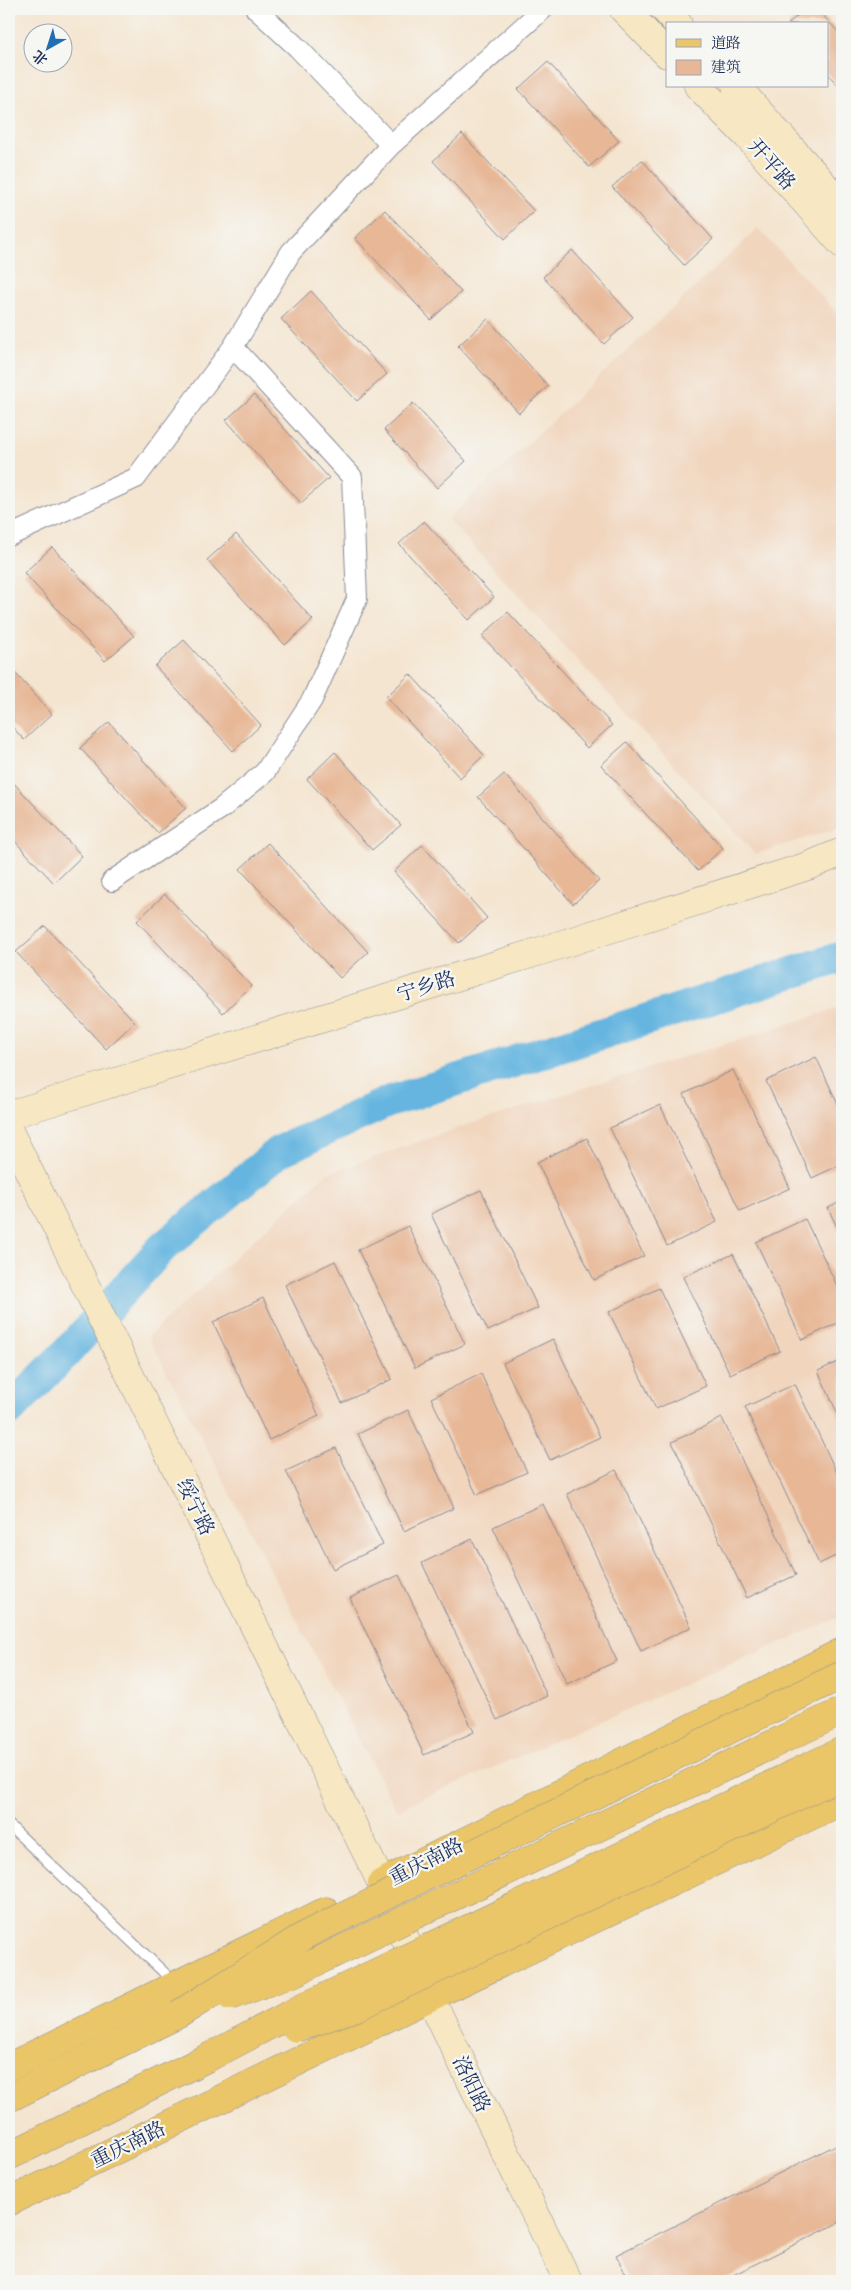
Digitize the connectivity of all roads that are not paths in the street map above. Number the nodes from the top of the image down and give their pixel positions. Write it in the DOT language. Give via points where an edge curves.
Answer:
graph roads {
  1 [pos="256,9"];
  2 [pos="543,9"];
  3 [pos="623,9"];
  4 [pos="664,9"];
  5 [pos="676,22"];
  6 [pos="666,53"];
  7 [pos="700,88"];
  8 [pos="738,88"];
  9 [pos="391,145"];
  10 [pos="842,205"];
  11 [pos="842,244"];
  12 [pos="233,347"];
  13 [pos="9,536"];
  14 [pos="842,852"];
  15 [pos="112,881"];
  16 [pos="9,1115"];
  17 [pos="9,1130"];
  18 [pos="842,1652"];
  19 [pos="842,1676"];
  20 [pos="842,1711"];
  21 [pos="842,1751"];
  22 [pos="842,1774"];
  23 [pos="842,1801"];
  24 [pos="9,1825"];
  25 [pos="382,1884"];
  26 [pos="176,1984"];
  27 [pos="430,1997"];
  28 [pos="180,2014"];
  29 [pos="209,2057"];
  30 [pos="9,2068"];
  31 [pos="9,2098"];
  32 [pos="9,2156"];
  33 [pos="9,2202"];
  34 [pos="568,2281"];
  1 -- 9 [label="street"];
  2 -- 9 [label="street"];
  3 -- 6 [label="street"];
  4 -- 5 [label="street"];
  7 -- 11 [label="street, 开平路"];
  8 -- 10 [label="street, 开平路"];
  9 -- 12 [label="street" via="291,252"];
  12 -- 13 [label="street" via="136,478"];
  12 -- 15 [label="street" via="352,477 358,599 312,700 265,772 222,808"];
  14 -- 16 [label="street, 宁乡路" via="808,866 546,949"];
  17 -- 25 [label="street, 绥宁路"];
  18 -- 25 [label="main road, 重庆南路"];
  19 -- 28 [label="main road, bridge" via="307,1934"];
  20 -- 28 [label="main road, bridge" via="293,1974"];
  21 -- 29 [label="main road, bridge" via="302,2008"];
  22 -- 29 [label="main road, bridge" via="357,2007"];
  23 -- 27 [label="main road, 重庆南路"];
  24 -- 26 [label="lane"];
  25 -- 26 [label="main road, 重庆南路"];
  25 -- 27 [label="street, 洛阳路"];
  26 -- 30 [label="main road, 重庆南路"];
  27 -- 33 [label="main road, 重庆南路"];
  27 -- 34 [label="street, 洛阳路"];
  28 -- 31 [label="main road"];
  29 -- 32 [label="main road"];
}
